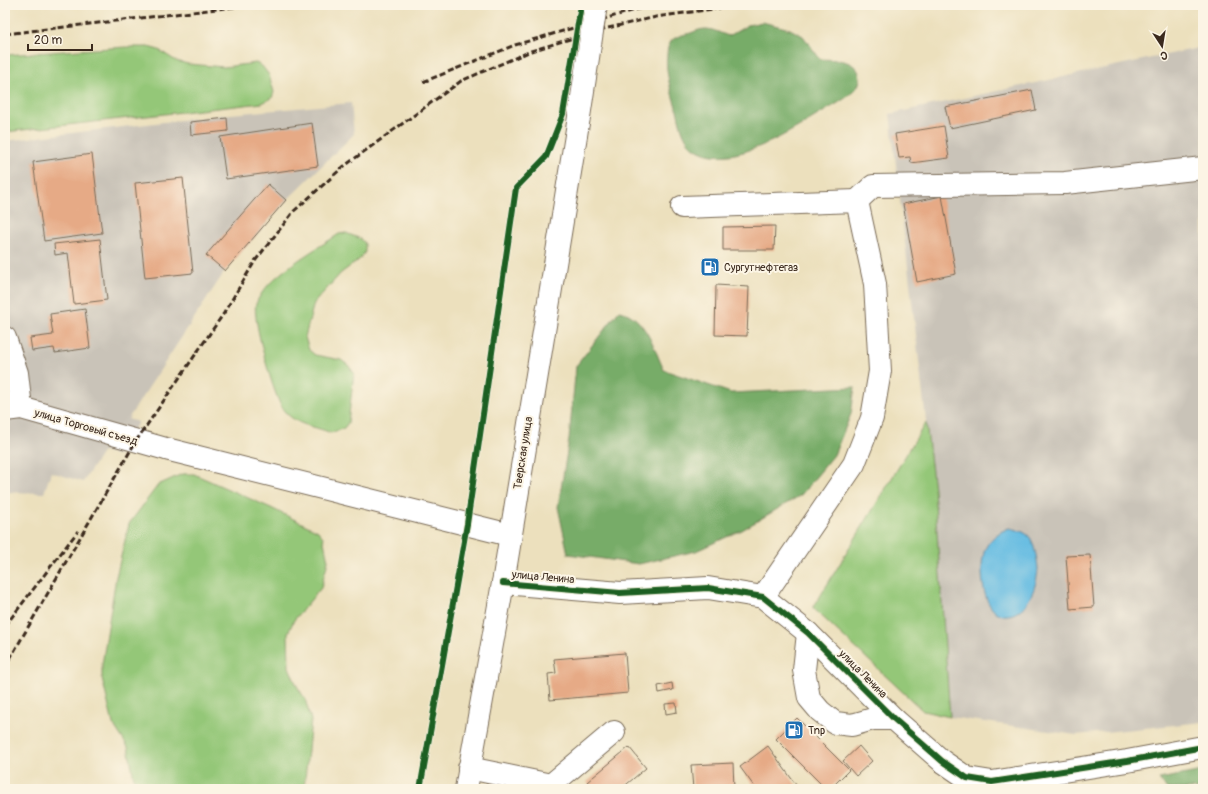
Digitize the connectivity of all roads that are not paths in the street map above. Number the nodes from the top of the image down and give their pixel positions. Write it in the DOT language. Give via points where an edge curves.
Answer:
graph roads {
  1 [pos="596,5"];
  2 [pos="1203,168"];
  3 [pos="857,201"];
  4 [pos="682,207"];
  5 [pos="5,338"];
  6 [pos="13,409"];
  7 [pos="510,535"];
  8 [pos="503,583"];
  9 [pos="764,597"];
  10 [pos="808,633"];
  11 [pos="894,719"];
  12 [pos="614,732"];
  13 [pos="1203,747"];
  14 [pos="468,779"];
  1 -- 7 [label="main road, Тверская улица, bridge"];
  2 -- 3 [label="main road" via="1065,183 873,186"];
  3 -- 4 [label="main road"];
  3 -- 9 [label="main road" via="875,284 880,371 872,418 854,464"];
  5 -- 6 [label="main road" via="17,373"];
  6 -- 7 [label="main road, улица Торговый съезд"];
  7 -- 8 [label="main road, Тверская улица"];
  8 -- 9 [label="main road, улица Ленина" via="620,593 708,588"];
  8 -- 14 [label="main road, Тверская улица"];
  9 -- 10 [label="main road, улица Ленина"];
  10 -- 11 [label="main road, улица Ленина"];
  10 -- 11 [label="main road" via="804,670 809,698 820,711 835,723 852,726 872,719"];
  11 -- 13 [label="main road, улица Ленина" via="942,761 967,778 992,782"];
  12 -- 14 [label="main road" via="551,785"];
}
